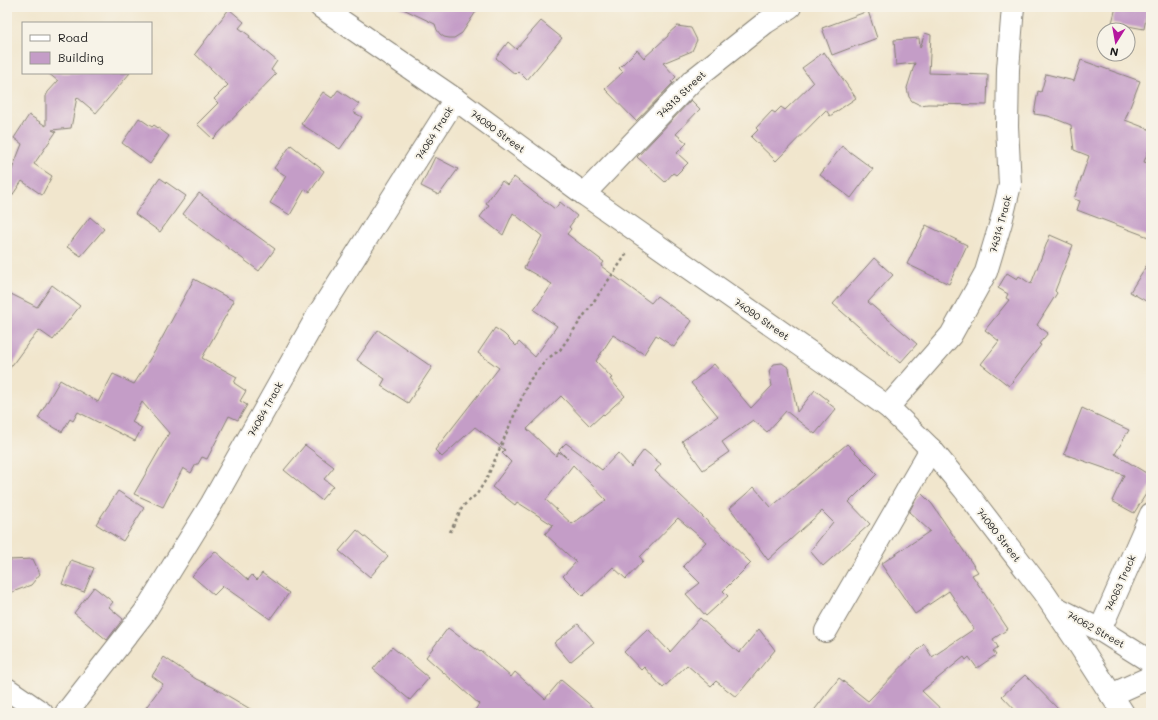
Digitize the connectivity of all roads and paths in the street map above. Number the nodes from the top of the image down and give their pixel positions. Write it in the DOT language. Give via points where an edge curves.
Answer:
graph roads {
  1 [pos="321,7"];
  2 [pos="790,7"];
  3 [pos="1013,7"];
  4 [pos="455,99"];
  5 [pos="584,194"];
  6 [pos="640,233"];
  7 [pos="888,407"];
  8 [pos="931,449"];
  9 [pos="1151,514"];
  10 [pos="450,532"];
  11 [pos="1044,593"];
  12 [pos="1100,630"];
  13 [pos="826,631"];
  14 [pos="1151,662"];
  15 [pos="1151,678"];
  16 [pos="7,689"];
  17 [pos="1111,695"];
  18 [pos="42,713"];
  19 [pos="66,713"];
  20 [pos="1123,713"];
  1 -- 4 [label="street, 74090 Street"];
  2 -- 5 [label="street, 74313 Street" via="765,23 693,80"];
  3 -- 7 [label="street, 74314 Track" via="1007,126 1010,185 986,272 951,335"];
  4 -- 5 [label="street, 74090 Street"];
  4 -- 19 [label="street, 74064 Track" via="318,315 212,503 144,613"];
  5 -- 6 [label="street, 74090 Street"];
  6 -- 7 [label="street, 74090 Street"];
  6 -- 10 [label="path" via="560,350 546,359 529,381 487,478 477,494 462,506"];
  7 -- 8 [label="street, 74090 Street"];
  8 -- 11 [label="street, 74090 Street"];
  8 -- 13 [label="street"];
  9 -- 12 [label="street, 74063 Track"];
  11 -- 12 [label="street, 74062 Street" via="1055,607"];
  11 -- 17 [label="street, 74090 Street"];
  12 -- 14 [label="street, 74062 Street"];
  15 -- 17 [label="street"];
  16 -- 18 [label="street"];
  17 -- 20 [label="street, 74090 Street"];
}
